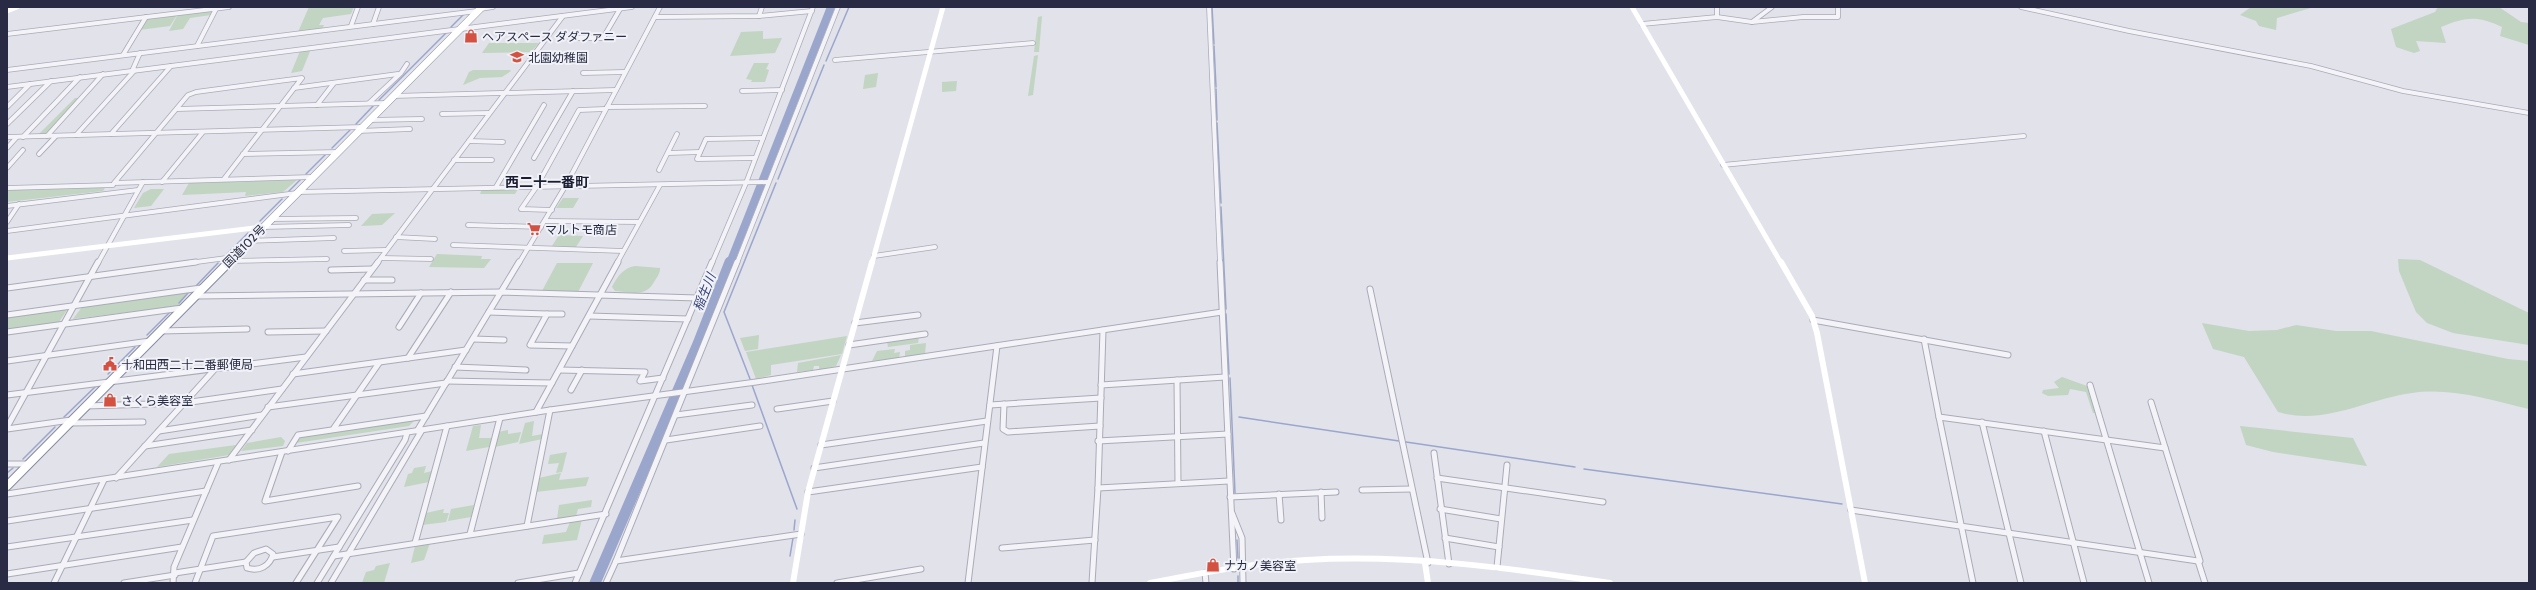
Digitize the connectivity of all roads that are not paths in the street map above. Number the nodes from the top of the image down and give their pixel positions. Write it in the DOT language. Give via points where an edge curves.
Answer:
graph roads {
  1 [pos="17,7"];
  2 [pos="229,7"];
  3 [pos="358,7"];
  4 [pos="379,7"];
  5 [pos="493,7"];
  6 [pos="632,7"];
  7 [pos="660,7"];
  8 [pos="762,7"];
  9 [pos="794,7"];
  10 [pos="838,7"];
  11 [pos="943,7"];
  12 [pos="1209,7"];
  13 [pos="1632,7"];
  14 [pos="1717,7"];
  15 [pos="1772,7"];
  16 [pos="1838,7"];
  17 [pos="2021,7"];
  18 [pos="217,8"];
  19 [pos="480,9"];
  20 [pos="620,9"];
  21 [pos="813,9"];
  22 [pos="7,11"];
  23 [pos="793,12"];
  24 [pos="563,16"];
  25 [pos="759,16"];
  26 [pos="146,17"];
  27 [pos="655,17"];
  28 [pos="1717,17"];
  29 [pos="1752,22"];
  30 [pos="373,24"];
  31 [pos="1642,24"];
  32 [pos="351,26"];
  33 [pos="460,29"];
  34 [pos="7,34"];
  35 [pos="570,38"];
  36 [pos="1034,43"];
  37 [pos="197,46"];
  38 [pos="931,52"];
  39 [pos="140,53"];
  40 [pos="123,55"];
  41 [pos="835,60"];
  42 [pos="407,64"];
  43 [pos="171,66"];
  44 [pos="7,70"];
  45 [pos="134,70"];
  46 [pos="583,72"];
  47 [pos="625,72"];
  48 [pos="103,74"];
  49 [pos="398,74"];
  50 [pos="81,77"];
  51 [pos="51,81"];
  52 [pos="334,83"];
  53 [pos="30,84"];
  54 [pos="7,87"];
  55 [pos="294,88"];
  56 [pos="616,90"];
  57 [pos="782,90"];
  58 [pos="573,91"];
  59 [pos="742,91"];
  60 [pos="505,93"];
  61 [pos="394,96"];
  62 [pos="369,103"];
  63 [pos="386,103"];
  64 [pos="317,105"];
  65 [pos="544,105"];
  66 [pos="280,106"];
  67 [pos="705,106"];
  68 [pos="7,107"];
  69 [pos="606,108"];
  70 [pos="177,109"];
  71 [pos="490,113"];
  72 [pos="2529,113"];
  73 [pos="442,114"];
  74 [pos="422,119"];
  75 [pos="369,120"];
  76 [pos="7,124"];
  77 [pos="360,129"];
  78 [pos="410,129"];
  79 [pos="262,130"];
  80 [pos="156,132"];
  81 [pos="203,132"];
  82 [pos="111,134"];
  83 [pos="677,134"];
  84 [pos="76,135"];
  85 [pos="23,136"];
  86 [pos="47,136"];
  87 [pos="56,136"];
  88 [pos="2024,136"];
  89 [pos="7,137"];
  90 [pos="17,137"];
  91 [pos="763,138"];
  92 [pos="469,141"];
  93 [pos="503,142"];
  94 [pos="7,148"];
  95 [pos="23,150"];
  96 [pos="338,152"];
  97 [pos="700,152"];
  98 [pos="668,153"];
  99 [pos="39,154"];
  100 [pos="243,154"];
  101 [pos="534,158"];
  102 [pos="755,158"];
  103 [pos="454,160"];
  104 [pos="492,160"];
  105 [pos="1723,164"];
  106 [pos="7,168"];
  107 [pos="659,170"];
  108 [pos="312,177"];
  109 [pos="224,179"];
  110 [pos="143,182"];
  111 [pos="162,182"];
  112 [pos="767,182"];
  113 [pos="746,183"];
  114 [pos="114,184"];
  115 [pos="660,185"];
  116 [pos="537,186"];
  117 [pos="566,186"];
  118 [pos="496,187"];
  119 [pos="7,188"];
  120 [pos="433,189"];
  121 [pos="138,190"];
  122 [pos="297,192"];
  123 [pos="105,193"];
  124 [pos="19,204"];
  125 [pos="7,206"];
  126 [pos="552,210"];
  127 [pos="123,216"];
  128 [pos="356,218"];
  129 [pos="270,220"];
  130 [pos="545,221"];
  131 [pos="7,222"];
  132 [pos="639,222"];
  133 [pos="349,225"];
  134 [pos="468,225"];
  135 [pos="263,227"];
  136 [pos="541,227"];
  137 [pos="7,231"];
  138 [pos="396,237"];
  139 [pos="334,238"];
  140 [pos="435,239"];
  141 [pos="249,241"];
  142 [pos="106,245"];
  143 [pos="453,245"];
  144 [pos="529,248"];
  145 [pos="935,248"];
  146 [pos="386,250"];
  147 [pos="623,251"];
  148 [pos="344,252"];
  149 [pos="874,256"];
  150 [pos="7,258"];
  151 [pos="380,258"];
  152 [pos="232,259"];
  153 [pos="327,259"];
  154 [pos="431,259"];
  155 [pos="372,269"];
  156 [pos="331,270"];
  157 [pos="90,276"];
  158 [pos="364,280"];
  159 [pos="392,280"];
  160 [pos="7,288"];
  161 [pos="203,288"];
  162 [pos="1370,289"];
  163 [pos="451,292"];
  164 [pos="502,292"];
  165 [pos="421,293"];
  166 [pos="354,294"];
  167 [pos="600,294"];
  168 [pos="196,296"];
  169 [pos="697,298"];
  170 [pos="73,306"];
  171 [pos="184,307"];
  172 [pos="490,312"];
  173 [pos="1222,312"];
  174 [pos="547,314"];
  175 [pos="562,314"];
  176 [pos="7,315"];
  177 [pos="918,315"];
  178 [pos="589,316"];
  179 [pos="688,318"];
  180 [pos="1813,320"];
  181 [pos="855,323"];
  182 [pos="64,324"];
  183 [pos="399,327"];
  184 [pos="247,329"];
  185 [pos="1103,330"];
  186 [pos="160,331"];
  187 [pos="326,331"];
  188 [pos="7,332"];
  189 [pos="268,332"];
  190 [pos="925,334"];
  191 [pos="473,339"];
  192 [pos="1924,339"];
  193 [pos="152,340"];
  194 [pos="504,340"];
  195 [pos="849,345"];
  196 [pos="572,346"];
  197 [pos="997,346"];
  198 [pos="466,350"];
  199 [pos="2008,355"];
  200 [pos="46,356"];
  201 [pos="306,357"];
  202 [pos="408,358"];
  203 [pos="7,361"];
  204 [pos="379,363"];
  205 [pos="455,368"];
  206 [pos="843,368"];
  207 [pos="214,370"];
  208 [pos="526,370"];
  209 [pos="560,370"];
  210 [pos="582,370"];
  211 [pos="293,374"];
  212 [pos="1225,377"];
  213 [pos="663,378"];
  214 [pos="113,380"];
  215 [pos="1176,380"];
  216 [pos="447,382"];
  217 [pos="552,384"];
  218 [pos="1102,385"];
  219 [pos="2090,385"];
  220 [pos="282,389"];
  221 [pos="571,390"];
  222 [pos="26,392"];
  223 [pos="683,392"];
  224 [pos="7,395"];
  225 [pos="357,395"];
  226 [pos="657,395"];
  227 [pos="1101,398"];
  228 [pos="833,401"];
  229 [pos="2151,402"];
  230 [pos="184,403"];
  231 [pos="1004,404"];
  232 [pos="752,405"];
  233 [pos="990,405"];
  234 [pos="86,406"];
  235 [pos="268,408"];
  236 [pos="778,409"];
  237 [pos="550,410"];
  238 [pos="536,412"];
  239 [pos="262,415"];
  240 [pos="676,415"];
  241 [pos="426,416"];
  242 [pos="1939,417"];
  243 [pos="500,418"];
  244 [pos="987,421"];
  245 [pos="71,422"];
  246 [pos="143,422"];
  247 [pos="1982,422"];
  248 [pos="447,426"];
  249 [pos="760,426"];
  250 [pos="1100,426"];
  251 [pos="7,428"];
  252 [pos="334,428"];
  253 [pos="252,430"];
  254 [pos="420,430"];
  255 [pos="158,431"];
  256 [pos="2044,431"];
  257 [pos="407,433"];
  258 [pos="1228,434"];
  259 [pos="1177,436"];
  260 [pos="2104,439"];
  261 [pos="666,440"];
  262 [pos="1098,441"];
  263 [pos="984,443"];
  264 [pos="821,445"];
  265 [pos="145,446"];
  266 [pos="2165,448"];
  267 [pos="288,451"];
  268 [pos="282,452"];
  269 [pos="1434,453"];
  270 [pos="229,460"];
  271 [pos="218,463"];
  272 [pos="7,464"];
  273 [pos="29,464"];
  274 [pos="1507,465"];
  275 [pos="982,467"];
  276 [pos="814,468"];
  277 [pos="115,478"];
  278 [pos="1437,478"];
  279 [pos="104,480"];
  280 [pos="1229,481"];
  281 [pos="1178,483"];
  282 [pos="7,486"];
  283 [pos="358,486"];
  284 [pos="1098,488"];
  285 [pos="1504,488"];
  286 [pos="1411,489"];
  287 [pos="1362,490"];
  288 [pos="206,491"];
  289 [pos="808,492"];
  290 [pos="1321,492"];
  291 [pos="1336,492"];
  292 [pos="7,494"];
  293 [pos="1279,494"];
  294 [pos="1230,497"];
  295 [pos="1603,502"];
  296 [pos="90,508"];
  297 [pos="1440,509"];
  298 [pos="1851,510"];
  299 [pos="1231,513"];
  300 [pos="606,514"];
  301 [pos="1322,518"];
  302 [pos="1501,519"];
  303 [pos="193,520"];
  304 [pos="1281,520"];
  305 [pos="7,521"];
  306 [pos="1961,525"];
  307 [pos="527,526"];
  308 [pos="2008,532"];
  309 [pos="470,534"];
  310 [pos="801,534"];
  311 [pos="77,536"];
  312 [pos="1445,538"];
  313 [pos="1095,540"];
  314 [pos="2073,542"];
  315 [pos="415,543"];
  316 [pos="7,547"];
  317 [pos="182,547"];
  318 [pos="339,547"];
  319 [pos="1499,547"];
  320 [pos="1002,548"];
  321 [pos="317,551"];
  322 [pos="2139,552"];
  323 [pos="349,554"];
  324 [pos="334,556"];
  325 [pos="273,557"];
  326 [pos="616,561"];
  327 [pos="2198,561"];
  328 [pos="246,562"];
  329 [pos="1426,563"];
  330 [pos="1449,564"];
  331 [pos="63,566"];
  332 [pos="1497,567"];
  333 [pos="1243,568"];
  334 [pos="200,569"];
  335 [pos="921,569"];
  336 [pos="1234,569"];
  337 [pos="580,573"];
  338 [pos="1205,573"];
  339 [pos="7,574"];
  340 [pos="175,574"];
  341 [pos="54,583"];
  342 [pos="124,583"];
  343 [pos="173,583"];
  344 [pos="195,583"];
  345 [pos="296,583"];
  346 [pos="317,583"];
  347 [pos="331,583"];
  348 [pos="518,583"];
  349 [pos="575,583"];
  350 [pos="606,583"];
  351 [pos="793,583"];
  352 [pos="837,583"];
  353 [pos="968,583"];
  354 [pos="1092,583"];
  355 [pos="1150,583"];
  356 [pos="1206,583"];
  357 [pos="1243,583"];
  358 [pos="1428,583"];
  359 [pos="1610,583"];
  360 [pos="1865,583"];
  361 [pos="1973,583"];
  362 [pos="2021,583"];
  363 [pos="2084,583"];
  364 [pos="2149,583"];
  365 [pos="2205,583"];
  1 -- 22 [label="street"];
  2 -- 18 [label="street"];
  3 -- 32 [label="street"];
  4 -- 30 [label="street"];
  5 -- 19 [label="street"];
  6 -- 20 [label="street"];
  7 -- 27 [label="street"];
  8 -- 25 [label="street"];
  9 -- 23 [label="street"];
  10 -- 112 [label="street"];
  11 -- 38 [label="street"];
  12 -- 173 [label="street"];
  13 -- 31 [label="street"];
  14 -- 28 [label="street"];
  15 -- 29 [label="street"];
  16 -- 29 [label="street" via="1836,18 1803,17"];
  17 -- 72 [label="street" via="2128,31 2277,58 2403,91"];
  18 -- 26 [label="street"];
  18 -- 37 [label="street"];
  19 -- 30 [label="street"];
  19 -- 33 [label="highway, 国道102号"];
  20 -- 24 [label="street"];
  20 -- 35 [label="street" via="603,38"];
  21 -- 23 [label="street"];
  21 -- 57 [label="street"];
  23 -- 25 [label="street"];
  24 -- 33 [label="street"];
  24 -- 60 [label="street"];
  25 -- 27 [label="street"];
  26 -- 34 [label="street"];
  26 -- 40 [label="street"];
  27 -- 47 [label="street"];
  28 -- 29 [label="street"];
  28 -- 31 [label="street"];
  30 -- 32 [label="street"];
  31 -- 105 [label="street"];
  32 -- 37 [label="street"];
  33 -- 43 [label="street"];
  33 -- 61 [label="highway, 国道102号"];
  36 -- 38 [label="street"];
  37 -- 39 [label="street"];
  38 -- 41 [label="street"];
  38 -- 149 [label="street"];
  39 -- 40 [label="street"];
  39 -- 45 [label="street"];
  40 -- 44 [label="street"];
  42 -- 49 [label="street"];
  43 -- 45 [label="street"];
  43 -- 82 [label="street"];
  45 -- 48 [label="street"];
  45 -- 84 [label="street"];
  46 -- 47 [label="street"];
  47 -- 56 [label="street"];
  48 -- 50 [label="street"];
  48 -- 86 [label="street"];
  49 -- 52 [label="street"];
  49 -- 62 [label="street"];
  50 -- 51 [label="street"];
  50 -- 85 [label="street"];
  51 -- 53 [label="street"];
  51 -- 76 [label="street"];
  52 -- 55 [label="street"];
  52 -- 64 [label="street"];
  53 -- 54 [label="street"];
  53 -- 68 [label="street"];
  55 -- 66 [label="street"];
  55 -- 70 [label="street" via="302,78 196,92 188,96"];
  56 -- 58 [label="street"];
  56 -- 69 [label="street"];
  57 -- 59 [label="street"];
  57 -- 91 [label="street"];
  58 -- 60 [label="street"];
  58 -- 101 [label="street"];
  60 -- 61 [label="street"];
  60 -- 71 [label="street"];
  61 -- 63 [label="highway, 国道102号"];
  62 -- 63 [label="street"];
  62 -- 64 [label="street"];
  63 -- 75 [label="highway, 国道102号"];
  64 -- 66 [label="street"];
  65 -- 118 [label="street"];
  66 -- 70 [label="street"];
  66 -- 79 [label="street"];
  67 -- 69 [label="street"];
  69 -- 116 [label="street" via="579,110"];
  69 -- 117 [label="street"];
  70 -- 80 [label="street"];
  71 -- 73 [label="street"];
  71 -- 92 [label="street"];
  74 -- 75 [label="street"];
  75 -- 77 [label="highway, 国道102号"];
  77 -- 78 [label="street"];
  77 -- 79 [label="street"];
  77 -- 96 [label="highway, 国道102号"];
  79 -- 81 [label="street"];
  79 -- 100 [label="street"];
  80 -- 81 [label="street"];
  80 -- 82 [label="street"];
  80 -- 114 [label="street"];
  81 -- 111 [label="street"];
  82 -- 84 [label="street"];
  83 -- 98 [label="street"];
  84 -- 87 [label="street"];
  85 -- 86 [label="street"];
  85 -- 90 [label="street"];
  86 -- 87 [label="street"];
  87 -- 99 [label="street"];
  88 -- 105 [label="street"];
  89 -- 90 [label="street"];
  90 -- 94 [label="street"];
  91 -- 97 [label="street" via="706,139"];
  91 -- 102 [label="street"];
  92 -- 93 [label="street"];
  92 -- 103 [label="street"];
  95 -- 106 [label="street"];
  96 -- 100 [label="street"];
  96 -- 108 [label="highway, 国道102号"];
  97 -- 98 [label="street"];
  97 -- 102 [label="street" via="697,159"];
  98 -- 107 [label="street"];
  100 -- 109 [label="street"];
  102 -- 113 [label="street"];
  103 -- 104 [label="street"];
  103 -- 120 [label="street"];
  105 -- 180 [label="street"];
  108 -- 109 [label="street"];
  108 -- 122 [label="highway, 国道102号"];
  109 -- 111 [label="street"];
  110 -- 111 [label="street"];
  110 -- 114 [label="street"];
  110 -- 121 [label="street"];
  112 -- 113 [label="street"];
  112 -- 223 [label="street"];
  113 -- 115 [label="street"];
  113 -- 169 [label="street"];
  114 -- 119 [label="street"];
  114 -- 123 [label="street"];
  115 -- 117 [label="street"];
  115 -- 132 [label="street"];
  116 -- 117 [label="street"];
  116 -- 118 [label="street"];
  116 -- 126 [label="street" via="521,209"];
  117 -- 126 [label="street"];
  118 -- 120 [label="street"];
  120 -- 122 [label="street"];
  120 -- 138 [label="street"];
  121 -- 123 [label="street"];
  121 -- 127 [label="street"];
  122 -- 127 [label="street"];
  122 -- 129 [label="highway, 国道102号"];
  123 -- 124 [label="street"];
  124 -- 125 [label="street"];
  124 -- 131 [label="street"];
  126 -- 130 [label="street"];
  127 -- 137 [label="street"];
  127 -- 142 [label="street"];
  128 -- 129 [label="street"];
  129 -- 135 [label="highway, 国道102号"];
  130 -- 132 [label="street"];
  130 -- 136 [label="street"];
  132 -- 147 [label="street"];
  133 -- 135 [label="street"];
  134 -- 136 [label="street"];
  135 -- 141 [label="highway, 国道102号"];
  135 -- 142 [label="street" via="249,226"];
  136 -- 144 [label="street"];
  138 -- 140 [label="street"];
  138 -- 146 [label="street"];
  139 -- 141 [label="street"];
  141 -- 152 [label="highway, 国道102号"];
  142 -- 150 [label="street"];
  142 -- 157 [label="street"];
  143 -- 144 [label="street"];
  144 -- 147 [label="street"];
  144 -- 164 [label="street"];
  145 -- 149 [label="street"];
  146 -- 148 [label="street"];
  146 -- 151 [label="street"];
  147 -- 167 [label="street"];
  149 -- 181 [label="street"];
  151 -- 154 [label="street"];
  151 -- 155 [label="street"];
  152 -- 153 [label="street"];
  152 -- 157 [label="street"];
  152 -- 161 [label="highway, 国道102号"];
  155 -- 156 [label="street"];
  155 -- 158 [label="street"];
  157 -- 160 [label="street"];
  157 -- 170 [label="street"];
  158 -- 159 [label="street"];
  158 -- 166 [label="street"];
  161 -- 168 [label="highway, 国道102号"];
  161 -- 170 [label="street"];
  162 -- 286 [label="street"];
  163 -- 164 [label="street"];
  163 -- 165 [label="street"];
  163 -- 202 [label="street"];
  164 -- 167 [label="street"];
  164 -- 172 [label="street"];
  165 -- 166 [label="street"];
  165 -- 183 [label="street"];
  166 -- 168 [label="street"];
  166 -- 187 [label="street"];
  167 -- 169 [label="street"];
  167 -- 178 [label="street"];
  168 -- 171 [label="highway, 国道102号"];
  169 -- 179 [label="street"];
  170 -- 176 [label="street"];
  170 -- 182 [label="street"];
  171 -- 182 [label="street"];
  171 -- 186 [label="highway, 国道102号"];
  172 -- 174 [label="street"];
  172 -- 191 [label="street"];
  173 -- 185 [label="street"];
  173 -- 212 [label="street"];
  174 -- 175 [label="street"];
  174 -- 196 [label="street" via="530,345"];
  177 -- 181 [label="street"];
  178 -- 179 [label="street"];
  178 -- 196 [label="street"];
  179 -- 213 [label="street"];
  180 -- 192 [label="street"];
  180 -- 298 [label="street"];
  181 -- 195 [label="street"];
  182 -- 188 [label="street"];
  182 -- 200 [label="street"];
  184 -- 186 [label="street"];
  185 -- 197 [label="street"];
  185 -- 218 [label="street"];
  186 -- 193 [label="highway, 国道102号"];
  187 -- 189 [label="street"];
  187 -- 201 [label="street"];
  190 -- 195 [label="street"];
  191 -- 194 [label="street"];
  191 -- 198 [label="street"];
  192 -- 199 [label="street"];
  192 -- 242 [label="street"];
  193 -- 200 [label="street"];
  193 -- 214 [label="highway, 国道102号"];
  195 -- 206 [label="street"];
  196 -- 209 [label="street"];
  197 -- 206 [label="street"];
  197 -- 233 [label="street"];
  198 -- 202 [label="street"];
  198 -- 205 [label="street"];
  200 -- 203 [label="street"];
  200 -- 222 [label="street"];
  201 -- 207 [label="street"];
  201 -- 211 [label="street"];
  202 -- 204 [label="street"];
  204 -- 211 [label="street"];
  204 -- 225 [label="street"];
  205 -- 208 [label="street"];
  205 -- 216 [label="street"];
  206 -- 223 [label="street"];
  206 -- 228 [label="street"];
  207 -- 214 [label="street"];
  207 -- 230 [label="street"];
  209 -- 210 [label="street"];
  209 -- 217 [label="street"];
  210 -- 213 [label="street" via="645,372 640,381"];
  210 -- 221 [label="street"];
  211 -- 220 [label="street"];
  212 -- 215 [label="street"];
  212 -- 258 [label="street"];
  213 -- 226 [label="street"];
  214 -- 222 [label="street"];
  214 -- 234 [label="highway, 国道102号"];
  215 -- 218 [label="street"];
  215 -- 259 [label="street"];
  216 -- 217 [label="street"];
  216 -- 225 [label="street"];
  216 -- 241 [label="street"];
  217 -- 238 [label="street"];
  218 -- 227 [label="street"];
  219 -- 260 [label="street"];
  220 -- 230 [label="street"];
  220 -- 235 [label="street"];
  222 -- 224 [label="street"];
  222 -- 251 [label="street"];
  223 -- 226 [label="street"];
  223 -- 240 [label="street"];
  225 -- 235 [label="street"];
  225 -- 252 [label="street"];
  226 -- 237 [label="street"];
  226 -- 300 [label="street"];
  227 -- 231 [label="street"];
  227 -- 250 [label="street"];
  228 -- 236 [label="street"];
  228 -- 264 [label="street"];
  229 -- 266 [label="street"];
  230 -- 234 [label="street"];
  230 -- 255 [label="street"];
  231 -- 233 [label="street"];
  231 -- 250 [label="street" via="1005,431"];
  232 -- 240 [label="street"];
  233 -- 244 [label="street"];
  234 -- 245 [label="highway, 国道102号"];
  235 -- 239 [label="street"];
  237 -- 238 [label="street"];
  237 -- 307 [label="street"];
  238 -- 243 [label="street"];
  239 -- 253 [label="street"];
  239 -- 255 [label="street"];
  240 -- 261 [label="street"];
  241 -- 252 [label="street"];
  241 -- 254 [label="street"];
  242 -- 247 [label="street"];
  242 -- 306 [label="street"];
  243 -- 248 [label="street"];
  243 -- 309 [label="street"];
  244 -- 263 [label="street"];
  244 -- 264 [label="street"];
  245 -- 246 [label="street"];
  245 -- 251 [label="street"];
  245 -- 273 [label="highway, 国道102号"];
  247 -- 256 [label="street"];
  247 -- 308 [label="street"];
  248 -- 254 [label="street"];
  248 -- 315 [label="street"];
  249 -- 261 [label="street"];
  250 -- 262 [label="street"];
  252 -- 267 [label="street" via="298,435"];
  253 -- 265 [label="street"];
  253 -- 270 [label="street"];
  254 -- 257 [label="street"];
  254 -- 323 [label="street"];
  255 -- 265 [label="street"];
  256 -- 260 [label="street"];
  256 -- 314 [label="street"];
  257 -- 267 [label="street"];
  257 -- 318 [label="street"];
  258 -- 259 [label="street"];
  258 -- 280 [label="street"];
  259 -- 262 [label="street"];
  259 -- 281 [label="street"];
  260 -- 266 [label="street"];
  260 -- 322 [label="street"];
  261 -- 326 [label="street"];
  262 -- 284 [label="street"];
  263 -- 275 [label="street"];
  263 -- 276 [label="street"];
  264 -- 276 [label="street"];
  265 -- 277 [label="street"];
  266 -- 327 [label="street"];
  267 -- 268 [label="street"];
  268 -- 270 [label="street"];
  268 -- 283 [label="street" via="265,500"];
  269 -- 278 [label="street"];
  270 -- 271 [label="street"];
  271 -- 277 [label="street"];
  271 -- 288 [label="street"];
  272 -- 273 [label="street"];
  273 -- 282 [label="highway, 国道102号"];
  274 -- 285 [label="street"];
  275 -- 289 [label="street"];
  275 -- 353 [label="street"];
  276 -- 289 [label="street"];
  277 -- 279 [label="street"];
  278 -- 285 [label="street"];
  278 -- 297 [label="street"];
  279 -- 292 [label="street"];
  279 -- 296 [label="street"];
  280 -- 281 [label="street"];
  280 -- 294 [label="street"];
  281 -- 284 [label="street"];
  284 -- 313 [label="street"];
  285 -- 295 [label="street"];
  285 -- 302 [label="street"];
  286 -- 287 [label="street"];
  286 -- 329 [label="street"];
  288 -- 296 [label="street"];
  288 -- 303 [label="street"];
  289 -- 310 [label="street"];
  290 -- 291 [label="street"];
  290 -- 293 [label="street"];
  290 -- 301 [label="street"];
  293 -- 294 [label="street"];
  293 -- 304 [label="street"];
  294 -- 299 [label="street"];
  296 -- 305 [label="street"];
  296 -- 311 [label="street"];
  297 -- 302 [label="street"];
  297 -- 312 [label="street"];
  298 -- 306 [label="street"];
  298 -- 360 [label="street"];
  299 -- 333 [label="street" via="1238,523 1242,538"];
  299 -- 336 [label="street"];
  300 -- 307 [label="street"];
  300 -- 337 [label="street"];
  302 -- 319 [label="street"];
  303 -- 311 [label="street"];
  303 -- 317 [label="street"];
  306 -- 308 [label="street"];
  306 -- 361 [label="street"];
  307 -- 309 [label="street"];
  308 -- 314 [label="street"];
  308 -- 362 [label="street"];
  309 -- 315 [label="street"];
  310 -- 326 [label="street"];
  310 -- 351 [label="street"];
  311 -- 316 [label="street"];
  311 -- 331 [label="street"];
  312 -- 319 [label="street"];
  312 -- 330 [label="street"];
  313 -- 320 [label="street"];
  313 -- 354 [label="street"];
  314 -- 322 [label="street"];
  314 -- 363 [label="street"];
  315 -- 323 [label="street"];
  317 -- 331 [label="street"];
  317 -- 340 [label="street" via="174,567"];
  318 -- 321 [label="street"];
  318 -- 324 [label="street"];
  319 -- 332 [label="street"];
  321 -- 325 [label="street"];
  321 -- 334 [label="street" via="338,517 213,536"];
  321 -- 345 [label="street"];
  322 -- 327 [label="street"];
  322 -- 364 [label="street"];
  323 -- 324 [label="street"];
  323 -- 347 [label="street"];
  324 -- 346 [label="street"];
  325 -- 328 [label="street" via="270,550 262,550 250,556"];
  325 -- 328 [label="street" via="268,564 259,569 247,568"];
  326 -- 350 [label="street"];
  327 -- 365 [label="street"];
  328 -- 334 [label="street"];
  329 -- 330 [label="street"];
  329 -- 333 [label="street" via="1328,559 1286,561"];
  329 -- 358 [label="street"];
  330 -- 332 [label="street"];
  331 -- 339 [label="street"];
  331 -- 341 [label="street"];
  332 -- 359 [label="street"];
  333 -- 336 [label="street"];
  333 -- 357 [label="street"];
  334 -- 340 [label="street"];
  334 -- 344 [label="street"];
  335 -- 352 [label="street"];
  336 -- 338 [label="street"];
  337 -- 348 [label="street"];
  337 -- 349 [label="street"];
  338 -- 355 [label="street"];
  338 -- 356 [label="street"];
  340 -- 342 [label="street"];
  340 -- 343 [label="street"];
}
